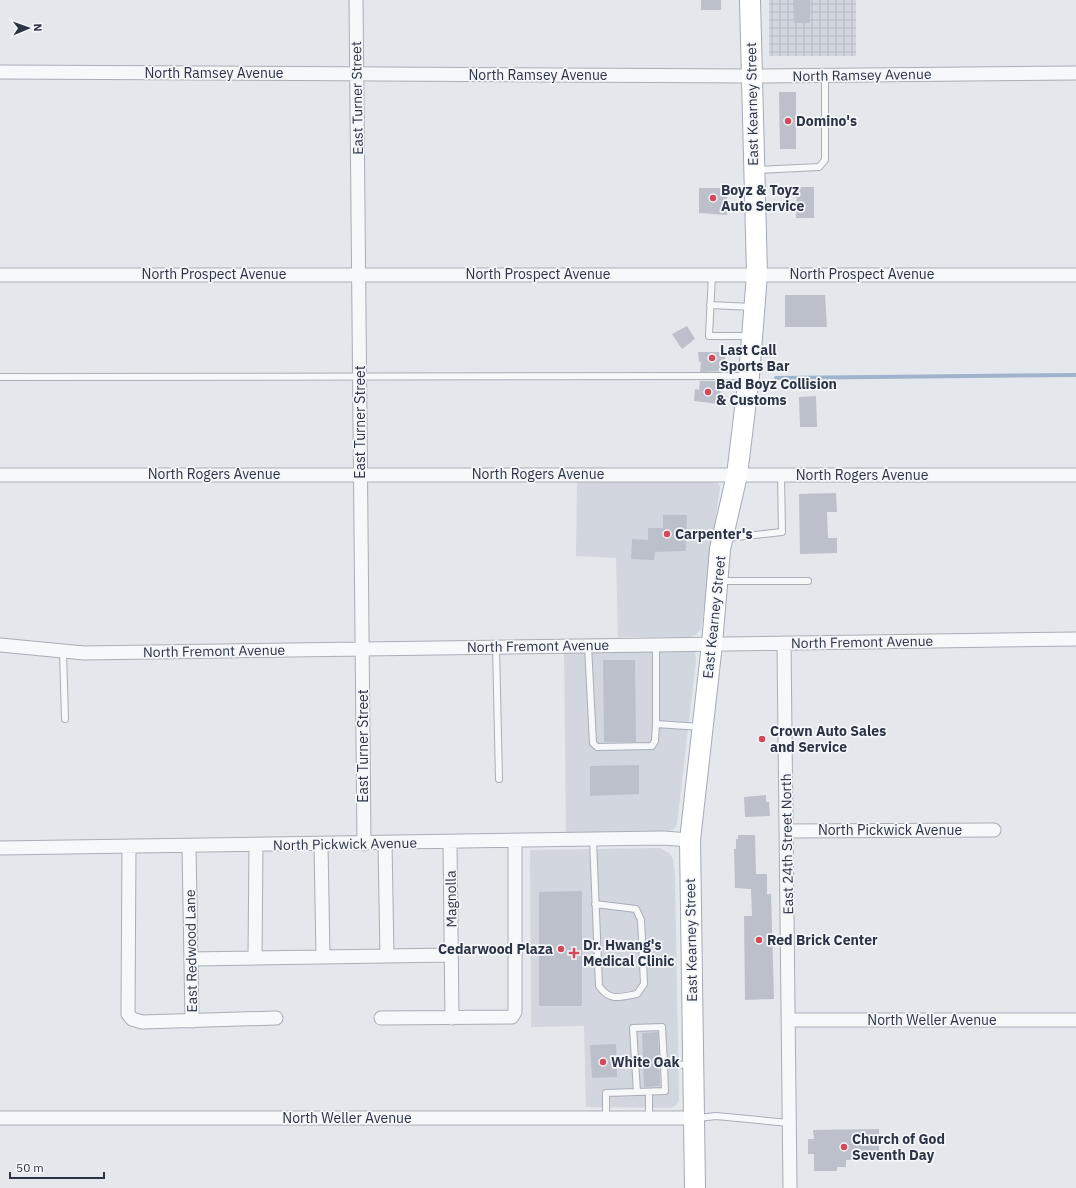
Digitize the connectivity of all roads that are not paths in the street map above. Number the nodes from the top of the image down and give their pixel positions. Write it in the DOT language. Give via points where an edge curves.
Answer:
graph roads {
  1 [pos="356,0"];
  2 [pos="750,0"];
  3 [pos="0,72"];
  4 [pos="1076,73"];
  5 [pos="357,74"];
  6 [pos="825,75"];
  7 [pos="751,76"];
  8 [pos="754,170"];
  9 [pos="360,273"];
  10 [pos="712,274"];
  11 [pos="757,274"];
  12 [pos="0,275"];
  13 [pos="1076,275"];
  14 [pos="710,305"];
  15 [pos="754,308"];
  16 [pos="752,336"];
  17 [pos="360,375"];
  18 [pos="0,376"];
  19 [pos="749,376"];
  20 [pos="359,474"];
  21 [pos="0,475"];
  22 [pos="737,475"];
  23 [pos="781,475"];
  24 [pos="1076,475"];
  25 [pos="723,539"];
  26 [pos="718,581"];
  27 [pos="808,581"];
  28 [pos="1076,639"];
  29 [pos="784,643"];
  30 [pos="712,644"];
  31 [pos="0,645"];
  32 [pos="656,645"];
  33 [pos="588,646"];
  34 [pos="496,647"];
  35 [pos="363,648"];
  36 [pos="63,651"];
  37 [pos="65,719"];
  38 [pos="656,724"];
  39 [pos="702,727"];
  40 [pos="499,779"];
  41 [pos="994,830"];
  42 [pos="787,831"];
  43 [pos="593,840"];
  44 [pos="690,840"];
  45 [pos="515,841"];
  46 [pos="450,842"];
  47 [pos="385,843"];
  48 [pos="321,844"];
  49 [pos="364,844"];
  50 [pos="256,845"];
  51 [pos="129,846"];
  52 [pos="189,846"];
  53 [pos="0,848"];
  54 [pos="595,904"];
  55 [pos="387,956"];
  56 [pos="451,956"];
  57 [pos="323,957"];
  58 [pos="255,958"];
  59 [pos="191,959"];
  60 [pos="276,1018"];
  61 [pos="381,1018"];
  62 [pos="452,1018"];
  63 [pos="192,1020"];
  64 [pos="789,1020"];
  65 [pos="1076,1020"];
  66 [pos="642,1044"];
  67 [pos="635,1045"];
  68 [pos="635,1061"];
  69 [pos="643,1061"];
  70 [pos="662,1062"];
  71 [pos="693,1065"];
  72 [pos="643,1077"];
  73 [pos="636,1078"];
  74 [pos="637,1092"];
  75 [pos="649,1092"];
  76 [pos="0,1118"];
  77 [pos="606,1118"];
  78 [pos="649,1118"];
  79 [pos="694,1118"];
  80 [pos="789,1123"];
  81 [pos="695,1188"];
  82 [pos="790,1188"];
  1 -- 5 [label="street, East Turner Street"];
  2 -- 7 [label="main road, East Kearney Street"];
  3 -- 5 [label="street, North Ramsey Avenue"];
  4 -- 6 [label="street, North Ramsey Avenue"];
  5 -- 7 [label="street, North Ramsey Avenue"];
  5 -- 9 [label="street, East Turner Street"];
  6 -- 7 [label="street, North Ramsey Avenue"];
  6 -- 8 [label="lane" via="825,160 819,167"];
  7 -- 8 [label="main road, East Kearney Street"];
  8 -- 11 [label="main road, East Kearney Street"];
  9 -- 10 [label="street, North Prospect Avenue"];
  9 -- 12 [label="street, North Prospect Avenue"];
  9 -- 17 [label="street, East Turner Street"];
  10 -- 11 [label="street, North Prospect Avenue"];
  10 -- 14 [label="lane"];
  11 -- 13 [label="street, North Prospect Avenue"];
  11 -- 15 [label="main road, East Kearney Street"];
  14 -- 15 [label="lane"];
  14 -- 16 [label="lane" via="708,336"];
  15 -- 16 [label="main road, East Kearney Street"];
  16 -- 19 [label="main road, East Kearney Street"];
  17 -- 18 [label="lane"];
  17 -- 19 [label="lane"];
  17 -- 20 [label="street, East Turner Street"];
  19 -- 22 [label="main road, East Kearney Street"];
  20 -- 21 [label="street, North Rogers Avenue"];
  20 -- 22 [label="street, North Rogers Avenue"];
  20 -- 35 [label="street, East Turner Street"];
  22 -- 23 [label="street, North Rogers Avenue"];
  22 -- 25 [label="main road, East Kearney Street"];
  23 -- 24 [label="street, North Rogers Avenue"];
  23 -- 25 [label="lane" via="782,532"];
  25 -- 26 [label="main road, East Kearney Street"];
  26 -- 27 [label="lane"];
  26 -- 30 [label="main road, East Kearney Street"];
  28 -- 29 [label="street, North Fremont Avenue"];
  29 -- 30 [label="street, North Fremont Avenue"];
  29 -- 42 [label="street, East 24th Street North"];
  30 -- 32 [label="street, North Fremont Avenue"];
  30 -- 39 [label="main road, East Kearney Street"];
  31 -- 36 [label="street, North Fremont Avenue"];
  32 -- 33 [label="street, North Fremont Avenue"];
  32 -- 38 [label="lane"];
  33 -- 34 [label="street, North Fremont Avenue"];
  33 -- 38 [label="lane" via="593,743 597,747 606,748 652,746 655,741"];
  34 -- 35 [label="street, North Fremont Avenue"];
  34 -- 40 [label="lane"];
  35 -- 36 [label="street, North Fremont Avenue" via="84,653"];
  35 -- 49 [label="street, East Turner Street"];
  36 -- 37 [label="lane"];
  38 -- 39 [label="lane"];
  39 -- 44 [label="main road, East Kearney Street"];
  41 -- 42 [label="street, North Pickwick Avenue"];
  42 -- 64 [label="street, East 24th Street North"];
  43 -- 44 [label="street, North Pickwick Avenue"];
  43 -- 45 [label="street, North Pickwick Avenue"];
  43 -- 54 [label="lane"];
  44 -- 71 [label="main road, East Kearney Street"];
  45 -- 46 [label="street, North Pickwick Avenue"];
  45 -- 62 [label="street" via="515,1012 512,1017 506,1018"];
  46 -- 47 [label="street, North Pickwick Avenue"];
  46 -- 56 [label="street, Magnolla"];
  47 -- 49 [label="street, North Pickwick Avenue"];
  47 -- 55 [label="street"];
  48 -- 49 [label="street, North Pickwick Avenue"];
  48 -- 50 [label="street, North Pickwick Avenue"];
  48 -- 57 [label="street"];
  50 -- 52 [label="street, North Pickwick Avenue"];
  50 -- 58 [label="street"];
  51 -- 52 [label="street, North Pickwick Avenue"];
  51 -- 53 [label="street, North Pickwick Avenue"];
  51 -- 63 [label="street" via="128,1014 132,1019 142,1022"];
  52 -- 59 [label="street, East Redwood Lane"];
  54 -- 54 [label="lane" via="599,986 604,994 615,998 637,994 644,984 641,920 636,909"];
  55 -- 56 [label="street"];
  55 -- 57 [label="street"];
  56 -- 62 [label="street, Magnolla"];
  57 -- 58 [label="street"];
  58 -- 59 [label="street"];
  59 -- 63 [label="street, East Redwood Lane"];
  60 -- 63 [label="street, East Redwood Lane"];
  61 -- 62 [label="street"];
  64 -- 65 [label="street, North Weller Avenue"];
  64 -- 80 [label="street, East 24th Street North"];
  66 -- 67 [label="lane"];
  67 -- 68 [label="lane"];
  67 -- 70 [label="lane" via="633,1028 662,1028"];
  68 -- 69 [label="lane"];
  68 -- 73 [label="lane"];
  70 -- 71 [label="lane"];
  70 -- 75 [label="lane" via="665,1091"];
  71 -- 79 [label="main road, East Kearney Street"];
  72 -- 73 [label="lane"];
  73 -- 74 [label="lane"];
  74 -- 75 [label="lane"];
  74 -- 77 [label="lane" via="606,1093"];
  75 -- 78 [label="lane"];
  76 -- 77 [label="street, North Weller Avenue"];
  77 -- 78 [label="street, North Weller Avenue"];
  78 -- 79 [label="street, North Weller Avenue"];
  79 -- 80 [label="lane" via="716,1116"];
  79 -- 81 [label="main road, East Kearney Street"];
  80 -- 82 [label="street, East 24th Street North"];
}
